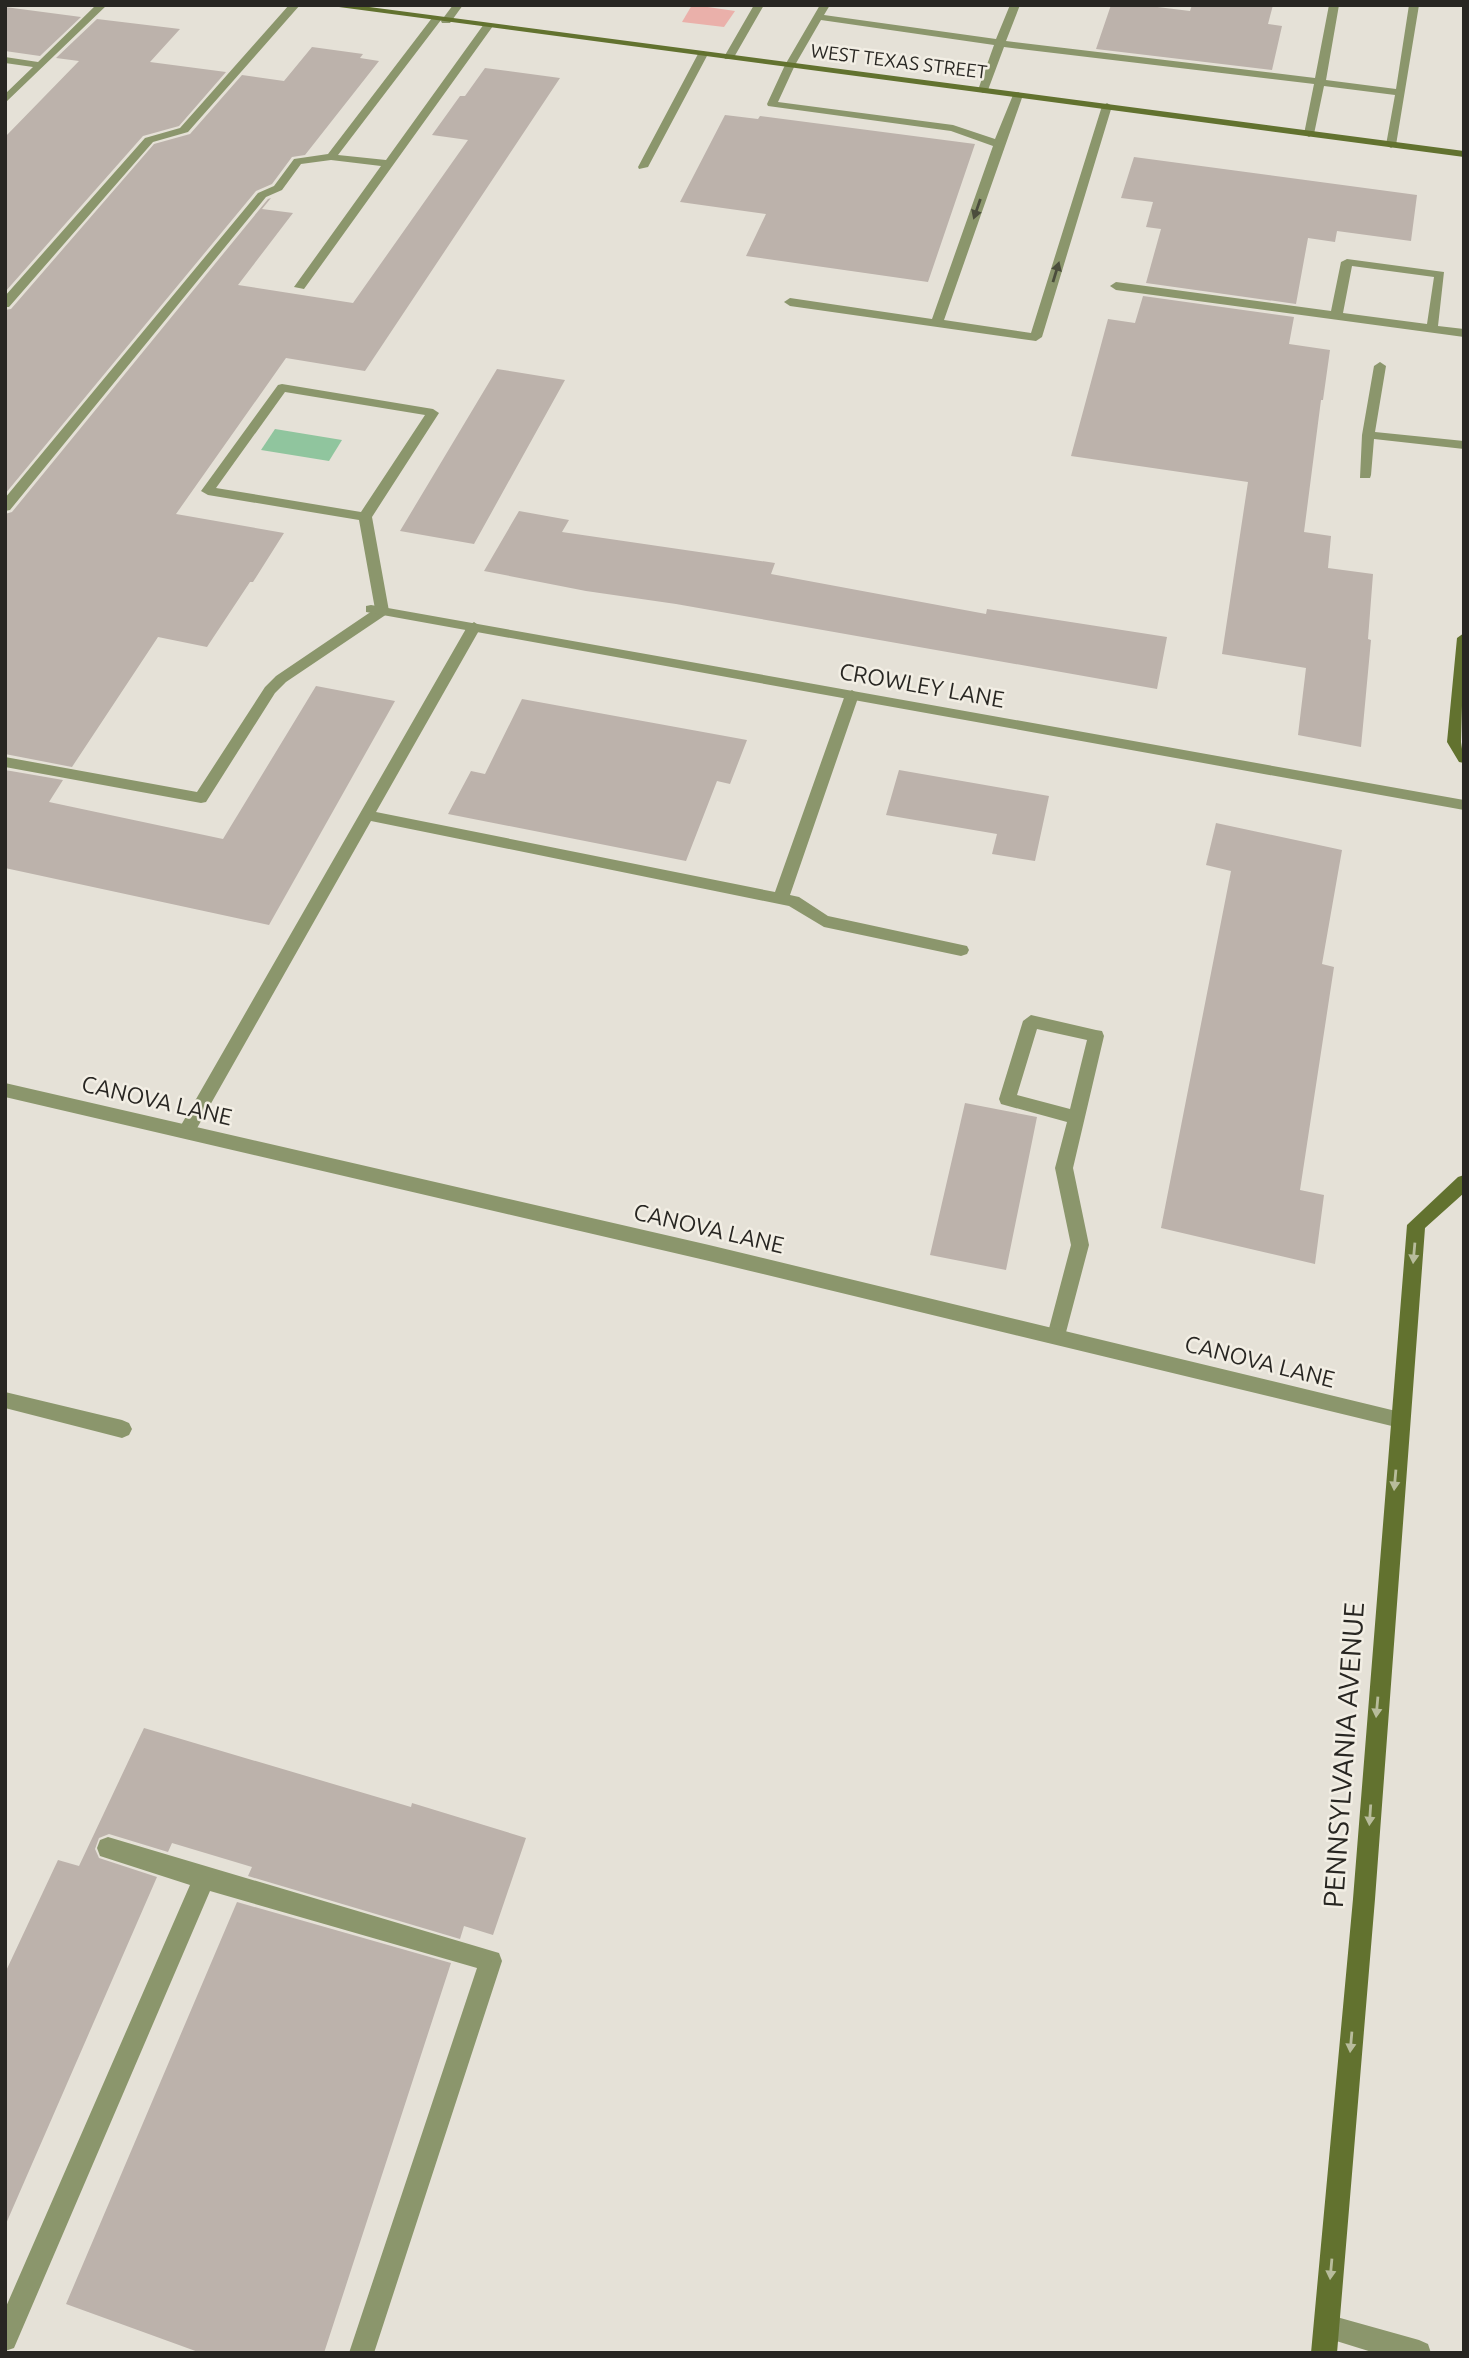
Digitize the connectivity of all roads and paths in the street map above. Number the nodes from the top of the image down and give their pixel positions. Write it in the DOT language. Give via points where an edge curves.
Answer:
graph roads {
  1 [pos="102,5"];
  2 [pos="295,5"];
  3 [pos="329,5"];
  4 [pos="458,5"];
  5 [pos="759,5"];
  6 [pos="825,5"];
  7 [pos="1015,5"];
  8 [pos="1334,5"];
  9 [pos="1414,5"];
  10 [pos="819,17"];
  11 [pos="441,20"];
  12 [pos="488,26"];
  13 [pos="1000,43"];
  14 [pos="703,54"];
  15 [pos="729,57"];
  16 [pos="5,60"];
  17 [pos="41,65"];
  18 [pos="790,65"];
  19 [pos="1320,82"];
  20 [pos="983,90"];
  21 [pos="1401,93"];
  22 [pos="1018,94"];
  23 [pos="5,100"];
  24 [pos="1107,106"];
  25 [pos="1309,134"];
  26 [pos="999,144"];
  27 [pos="1391,145"];
  28 [pos="1464,155"];
  29 [pos="331,157"];
  30 [pos="389,164"];
  31 [pos="643,167"];
  32 [pos="300,286"];
  33 [pos="1116,286"];
  34 [pos="790,302"];
  35 [pos="5,304"];
  36 [pos="1336,316"];
  37 [pos="937,322"];
  38 [pos="1432,328"];
  39 [pos="1464,333"];
  40 [pos="1380,366"];
  41 [pos="1368,435"];
  42 [pos="1464,444"];
  43 [pos="1365,475"];
  44 [pos="5,507"];
  45 [pos="365,517"];
  46 [pos="377,610"];
  47 [pos="474,627"];
  48 [pos="1464,638"];
  49 [pos="852,695"];
  50 [pos="1464,758"];
  51 [pos="5,762"];
  52 [pos="1464,806"];
  53 [pos="367,815"];
  54 [pos="781,898"];
  55 [pos="961,950"];
  56 [pos="5,1090"];
  57 [pos="1076,1118"];
  58 [pos="186,1132"];
  59 [pos="1464,1182"];
  60 [pos="1056,1336"];
  61 [pos="5,1400"];
  62 [pos="1400,1420"];
  63 [pos="122,1429"];
  64 [pos="108,1848"];
  65 [pos="204,1878"];
  66 [pos="1326,2326"];
  67 [pos="5,2339"];
  68 [pos="361,2353"];
  69 [pos="1324,2353"];
  70 [pos="1419,2353"];
  1 -- 17 [label="street"];
  2 -- 35 [label="street" via="184,130 149,140"];
  3 -- 11 [label="main road, WEST TEXAS STREET"];
  4 -- 11 [label="street"];
  5 -- 15 [label="street"];
  6 -- 10 [label="street"];
  7 -- 13 [label="street"];
  8 -- 19 [label="street"];
  9 -- 21 [label="street"];
  10 -- 13 [label="street"];
  10 -- 18 [label="street"];
  11 -- 12 [label="main road, WEST TEXAS STREET"];
  11 -- 29 [label="street"];
  12 -- 14 [label="main road, WEST TEXAS STREET"];
  12 -- 30 [label="street"];
  13 -- 19 [label="street"];
  13 -- 20 [label="street"];
  14 -- 15 [label="main road, WEST TEXAS STREET"];
  14 -- 31 [label="street"];
  15 -- 18 [label="main road, WEST TEXAS STREET"];
  16 -- 17 [label="street"];
  17 -- 23 [label="street"];
  18 -- 20 [label="main road, WEST TEXAS STREET"];
  18 -- 26 [label="street" via="772,104 953,128"];
  19 -- 21 [label="street"];
  19 -- 25 [label="street"];
  20 -- 22 [label="main road, WEST TEXAS STREET"];
  21 -- 27 [label="street"];
  22 -- 24 [label="main road, WEST TEXAS STREET"];
  22 -- 26 [label="street"];
  24 -- 25 [label="main road, WEST TEXAS STREET"];
  37 -- 24 [label="street, one-way" via="1036,337"];
  25 -- 27 [label="main road, WEST TEXAS STREET"];
  26 -- 37 [label="street, one-way"];
  27 -- 28 [label="main road, WEST TEXAS STREET"];
  29 -- 30 [label="street"];
  29 -- 44 [label="street" via="298,161 278,188 262,195"];
  30 -- 32 [label="street"];
  33 -- 36 [label="street"];
  34 -- 37 [label="street"];
  36 -- 38 [label="street"];
  36 -- 38 [label="street" via="1347,262 1440,274"];
  38 -- 39 [label="street"];
  40 -- 41 [label="street"];
  41 -- 42 [label="street"];
  41 -- 43 [label="street"];
  45 -- 45 [label="street" via="433,412 282,388 208,491"];
  45 -- 46 [label="street"];
  46 -- 47 [label="street, CROWLEY LANE"];
  46 -- 51 [label="street" via="270,690 201,798"];
  47 -- 49 [label="street, CROWLEY LANE"];
  47 -- 53 [label="street"];
  48 -- 50 [label="main road" via="1454,742"];
  49 -- 52 [label="street, CROWLEY LANE"];
  49 -- 54 [label="street"];
  53 -- 54 [label="street"];
  53 -- 58 [label="street"];
  54 -- 55 [label="street" via="824,921"];
  56 -- 58 [label="street, CANOVA LANE"];
  57 -- 57 [label="street" via="1007,1100 1031,1021 1096,1036"];
  57 -- 60 [label="street" via="1064,1168 1080,1245"];
  58 -- 60 [label="street, CANOVA LANE"];
  59 -- 62 [label="main road, PENNSYLVANIA AVENUE, one-way" via="1416,1225"];
  60 -- 62 [label="street, CANOVA LANE"];
  61 -- 63 [label="street"];
  62 -- 66 [label="main road, PENNSYLVANIA AVENUE, one-way"];
  64 -- 65 [label="street"];
  65 -- 67 [label="street"];
  65 -- 68 [label="street" via="491,1961"];
  66 -- 69 [label="main road, PENNSYLVANIA AVENUE"];
  66 -- 70 [label="street"];
}
